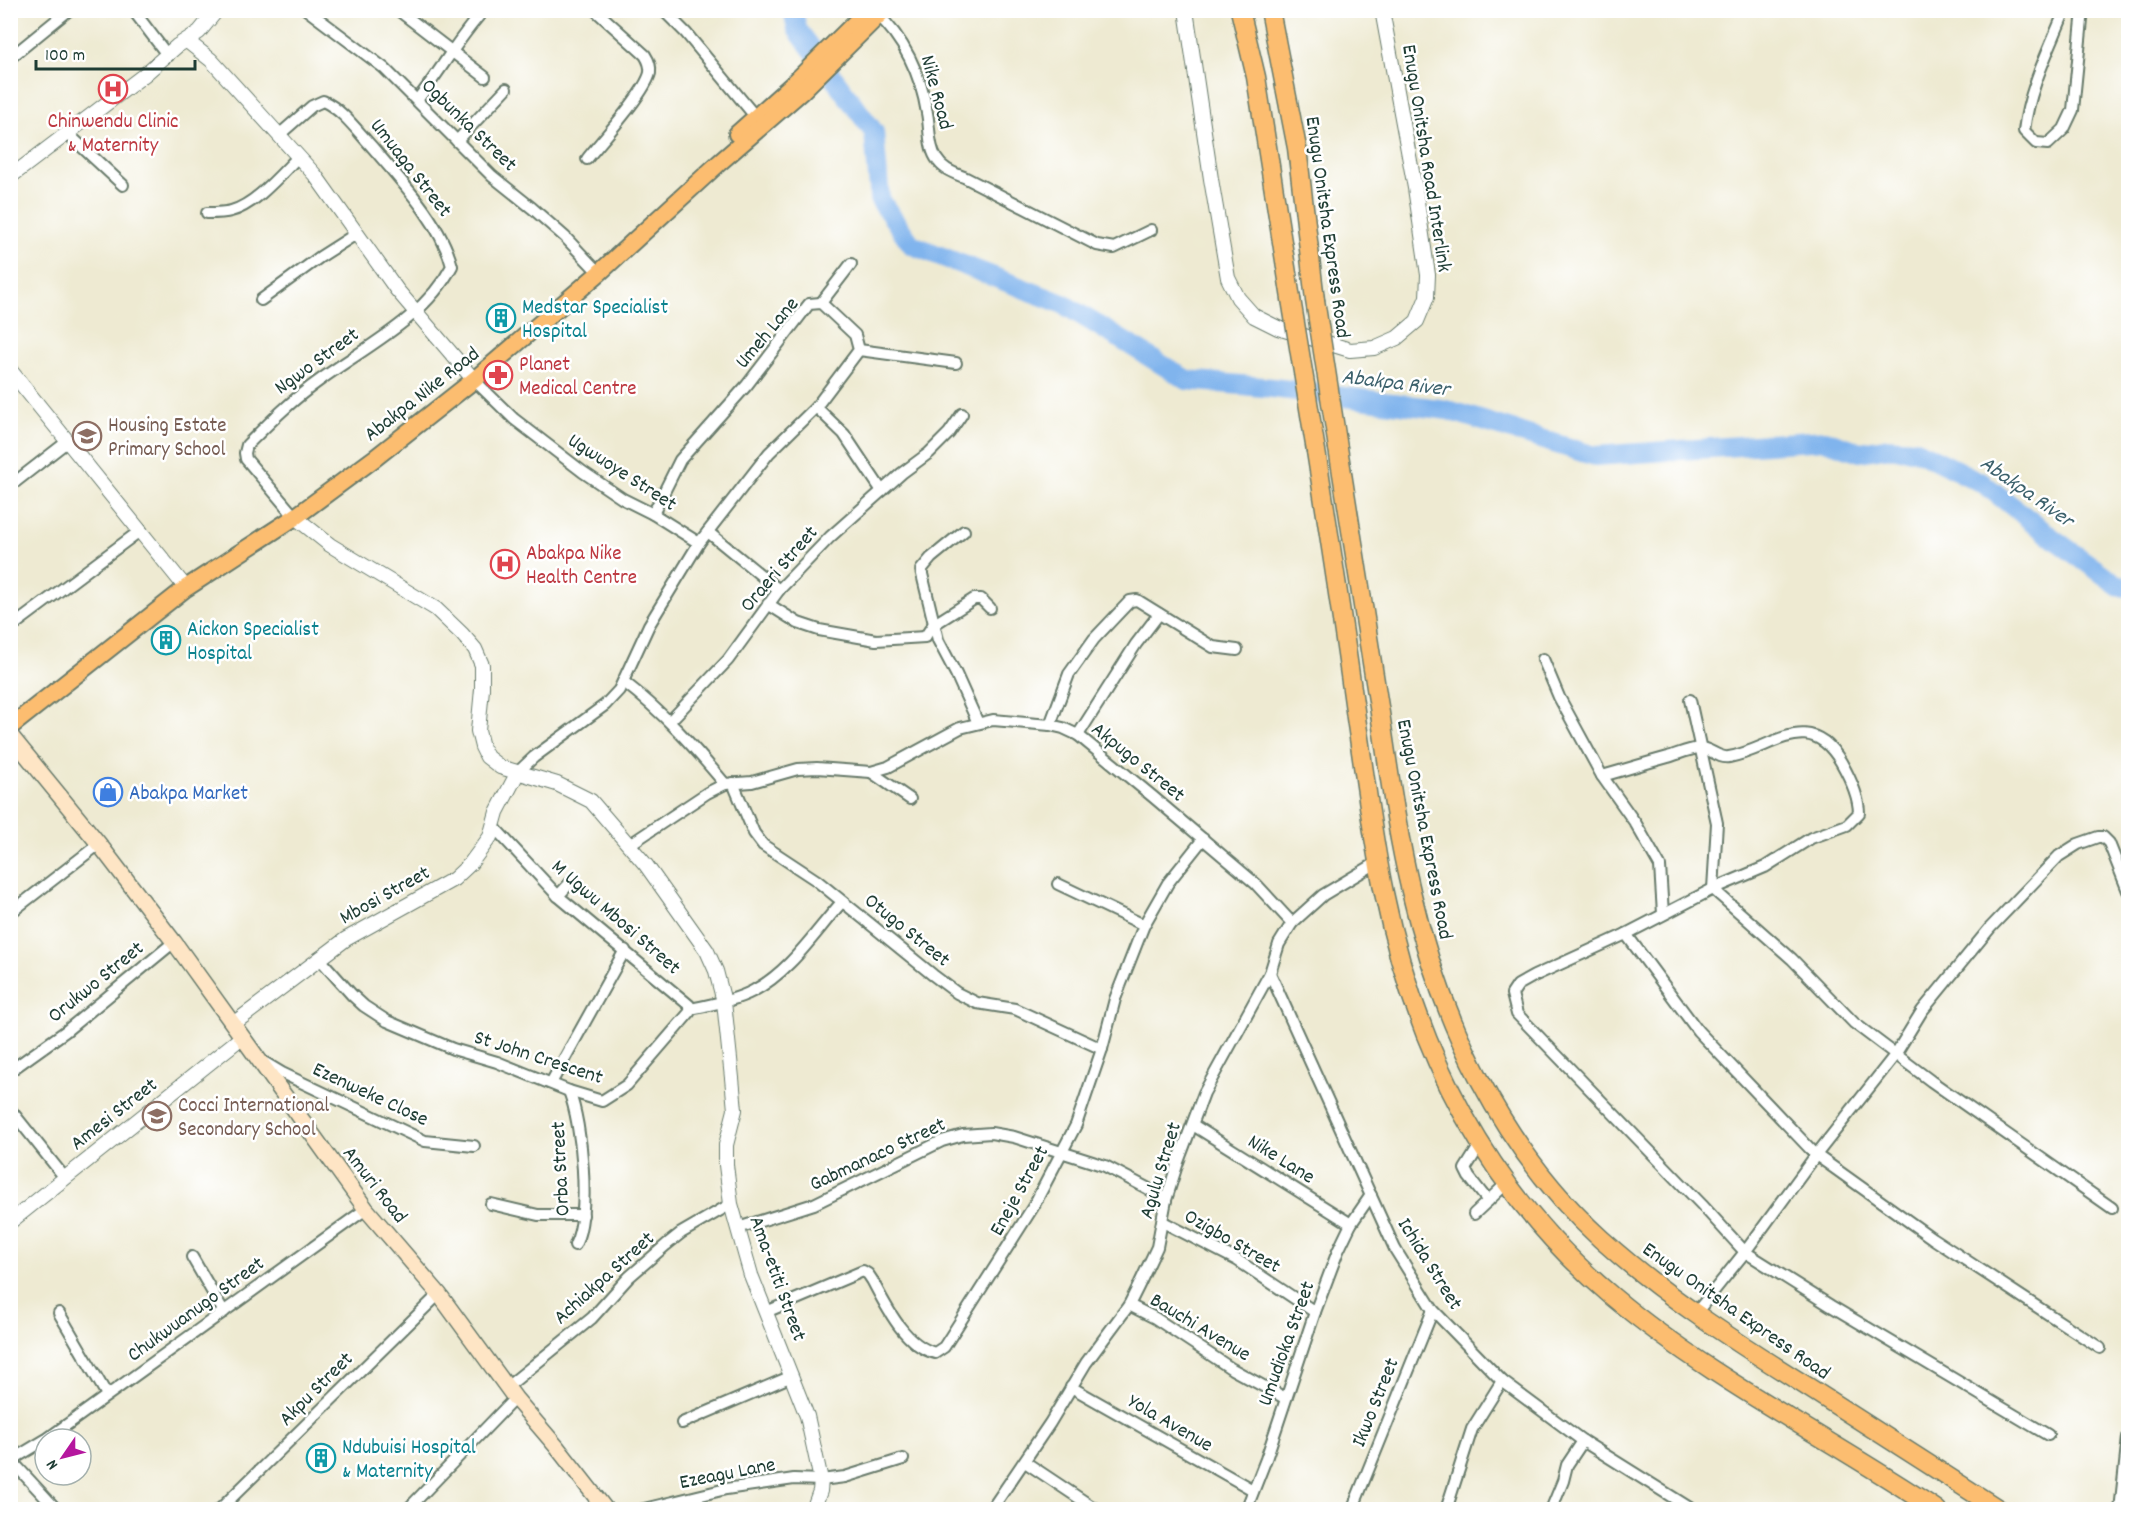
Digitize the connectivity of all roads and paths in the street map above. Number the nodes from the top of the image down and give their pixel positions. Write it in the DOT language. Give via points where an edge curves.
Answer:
graph roads {
  1 [pos="69,10"];
  2 [pos="133,10"];
  3 [pos="217,10"];
  4 [pos="307,10"];
  5 [pos="398,10"];
  6 [pos="484,10"];
  7 [pos="595,10"];
  8 [pos="663,10"];
  9 [pos="1186,10"];
  10 [pos="1240,10"];
  11 [pos="1270,10"];
  12 [pos="1382,10"];
  13 [pos="2065,10"];
  14 [pos="2083,10"];
  15 [pos="876,12"];
  16 [pos="187,41"];
  17 [pos="451,51"];
  18 [pos="168,56"];
  19 [pos="10,58"];
  20 [pos="484,77"];
  21 [pos="506,89"];
  22 [pos="417,100"];
  23 [pos="759,121"];
  24 [pos="67,133"];
  25 [pos="279,135"];
  26 [pos="457,141"];
  27 [pos="298,157"];
  28 [pos="587,159"];
  29 [pos="10,177"];
  30 [pos="123,185"];
  31 [pos="207,213"];
  32 [pos="1151,230"];
  33 [pos="356,234"];
  34 [pos="851,264"];
  35 [pos="596,270"];
  36 [pos="261,300"];
  37 [pos="821,303"];
  38 [pos="414,313"];
  39 [pos="859,350"];
  40 [pos="956,363"];
  41 [pos="10,370"];
  42 [pos="471,377"];
  43 [pos="816,407"];
  44 [pos="962,414"];
  45 [pos="68,441"];
  46 [pos="10,486"];
  47 [pos="882,491"];
  48 [pos="292,513"];
  49 [pos="653,514"];
  50 [pos="141,530"];
  51 [pos="964,531"];
  52 [pos="708,532"];
  53 [pos="699,543"];
  54 [pos="184,584"];
  55 [pos="779,590"];
  56 [pos="768,604"];
  57 [pos="990,608"];
  58 [pos="1159,614"];
  59 [pos="10,628"];
  60 [pos="932,628"];
  61 [pos="1237,650"];
  62 [pos="1544,659"];
  63 [pos="624,682"];
  64 [pos="1690,700"];
  65 [pos="10,714"];
  66 [pos="670,721"];
  67 [pos="978,723"];
  68 [pos="1050,725"];
  69 [pos="10,727"];
  70 [pos="10,735"];
  71 [pos="1078,735"];
  72 [pos="1701,747"];
  73 [pos="518,772"];
  74 [pos="871,772"];
  75 [pos="1602,776"];
  76 [pos="729,784"];
  77 [pos="910,799"];
  78 [pos="493,826"];
  79 [pos="1203,838"];
  80 [pos="99,844"];
  81 [pos="629,845"];
  82 [pos="1378,862"];
  83 [pos="571,882"];
  84 [pos="1058,884"];
  85 [pos="1713,889"];
  86 [pos="2128,891"];
  87 [pos="558,896"];
  88 [pos="842,902"];
  89 [pos="10,914"];
  90 [pos="1663,914"];
  91 [pos="1292,923"];
  92 [pos="1144,925"];
  93 [pos="1626,934"];
  94 [pos="174,942"];
  95 [pos="625,950"];
  96 [pos="319,958"];
  97 [pos="1270,973"];
  98 [pos="724,1002"];
  99 [pos="691,1009"];
  100 [pos="233,1024"];
  101 [pos="242,1037"];
  102 [pos="1102,1049"];
  103 [pos="1894,1055"];
  104 [pos="257,1058"];
  105 [pos="10,1071"];
  106 [pos="551,1083"];
  107 [pos="569,1091"];
  108 [pos="10,1109"];
  109 [pos="1193,1125"];
  110 [pos="1480,1145"];
  111 [pos="474,1146"];
  112 [pos="1061,1153"];
  113 [pos="1816,1155"];
  114 [pos="64,1178"];
  115 [pos="1506,1184"];
  116 [pos="1371,1195"];
  117 [pos="1166,1200"];
  118 [pos="1488,1201"];
  119 [pos="491,1204"];
  120 [pos="731,1204"];
  121 [pos="2112,1208"];
  122 [pos="366,1209"];
  123 [pos="1474,1214"];
  124 [pos="583,1215"];
  125 [pos="10,1222"];
  126 [pos="1163,1222"];
  127 [pos="1351,1224"];
  128 [pos="738,1228"];
  129 [pos="575,1245"];
  130 [pos="1745,1252"];
  131 [pos="192,1257"];
  132 [pos="439,1294"];
  133 [pos="1129,1305"];
  134 [pos="1433,1310"];
  135 [pos="224,1312"];
  136 [pos="766,1312"];
  137 [pos="1315,1312"];
  138 [pos="59,1313"];
  139 [pos="1696,1313"];
  140 [pos="2100,1348"];
  141 [pos="792,1376"];
  142 [pos="1502,1381"];
  143 [pos="1071,1387"];
  144 [pos="511,1392"];
  145 [pos="107,1395"];
  146 [pos="1285,1398"];
  147 [pos="682,1423"];
  148 [pos="64,1427"];
  149 [pos="2048,1435"];
  150 [pos="2128,1437"];
  151 [pos="1583,1441"];
  152 [pos="33,1447"];
  153 [pos="903,1459"];
  154 [pos="11,1460"];
  155 [pos="1025,1462"];
  156 [pos="821,1480"];
  157 [pos="1253,1490"];
  158 [pos="224,1508"];
  159 [pos="57,1509"];
  160 [pos="407,1509"];
  161 [pos="606,1509"];
  162 [pos="640,1509"];
  163 [pos="813,1509"];
  164 [pos="991,1509"];
  165 [pos="1097,1509"];
  166 [pos="1246,1509"];
  167 [pos="1352,1509"];
  168 [pos="1446,1509"];
  169 [pos="1551,1509"];
  170 [pos="1693,1509"];
  171 [pos="1937,1509"];
  172 [pos="2000,1509"];
  173 [pos="2120,1509"];
  1 -- 19 [label="street"];
  2 -- 18 [label="street"];
  3 -- 16 [label="street"];
  4 -- 22 [label="street, Ogbunka Street" via="384,68"];
  5 -- 17 [label="street"];
  6 -- 17 [label="street"];
  7 -- 28 [label="street" via="645,56 650,71 641,92"];
  8 -- 23 [label="street"];
  9 -- 12 [label="street, Enugu Onitsha Road Interlink" via="1228,279 1254,316 1278,328 1350,350 1374,348 1397,338 1417,321 1426,297 1428,275 1415,188"];
  10 -- 82 [label="highway, bridge" via="1256,77"];
  11 -- 139 [label="highway, Enugu Onitsha Express Road, bridge" via="1297,148 1315,300 1391,782 1410,889 1426,949 1462,1045 1513,1134 1550,1184 1599,1237"];
  13 -- 14 [label="street" via="2027,110 2024,131 2036,143 2048,144 2064,129 2073,110"];
  15 -- 23 [label="main road, Abakpa Nike Road"];
  15 -- 32 [label="street, Nike Road" via="913,62 927,112 931,145 946,170 1097,245 1114,248"];
  16 -- 18 [label="street"];
  16 -- 25 [label="street" via="211,60"];
  17 -- 20 [label="street"];
  17 -- 22 [label="street"];
  18 -- 24 [label="street"];
  21 -- 26 [label="street"];
  22 -- 26 [label="street, Ogbunka Street"];
  23 -- 35 [label="main road, Abakpa Nike Road" via="719,163"];
  24 -- 29 [label="street"];
  24 -- 30 [label="street"];
  25 -- 27 [label="street"];
  25 -- 38 [label="street, Umuaga Street" via="312,106 323,101 329,104 355,127 423,208 452,266 442,285"];
  26 -- 35 [label="street, Ogbunka Street" via="565,237"];
  27 -- 31 [label="street" via="240,208"];
  27 -- 33 [label="street" via="326,189"];
  33 -- 36 [label="street"];
  33 -- 38 [label="street"];
  34 -- 37 [label="street"];
  35 -- 42 [label="main road, Abakpa Nike Road"];
  37 -- 39 [label="street, Umeh Lane" via="855,334"];
  37 -- 49 [label="street, Umeh Lane" via="809,304 747,386 680,460"];
  38 -- 42 [label="street"];
  38 -- 48 [label="street, Ngwo Street" via="280,411 247,446 246,459"];
  39 -- 40 [label="street"];
  39 -- 43 [label="street"];
  41 -- 45 [label="street"];
  42 -- 48 [label="main road, Abakpa Nike Road" via="382,452"];
  42 -- 49 [label="street, Ugwuoye Street" via="514,419 583,472"];
  43 -- 47 [label="street" via="844,434"];
  43 -- 52 [label="street" via="769,453"];
  44 -- 47 [label="street, Oraeri Street" via="950,433"];
  45 -- 46 [label="street"];
  45 -- 50 [label="street"];
  47 -- 55 [label="street, Oraeri Street"];
  48 -- 54 [label="main road, Abakpa Nike Road"];
  48 -- 73 [label="street, Ama-etiti Street" via="330,545 435,609 475,649 482,665 480,739 487,757 500,767"];
  49 -- 53 [label="street, Ugwuoye Street"];
  50 -- 54 [label="street"];
  50 -- 59 [label="street"];
  51 -- 60 [label="street" via="921,570"];
  52 -- 53 [label="street"];
  52 -- 55 [label="street"];
  53 -- 63 [label="street" via="649,625"];
  54 -- 65 [label="main road, Abakpa Nike Road"];
  54 -- 69 [label="main road, Abakpa Nike Road"];
  55 -- 56 [label="street, Oraeri Street"];
  56 -- 60 [label="street" via="798,623 861,639 925,637"];
  56 -- 66 [label="street, Oraeri Street" via="728,660"];
  57 -- 60 [label="street" via="981,599 974,599"];
  58 -- 61 [label="street" via="1213,647"];
  58 -- 68 [label="street" via="1137,600 1125,606 1069,674"];
  58 -- 71 [label="street"];
  60 -- 67 [label="street"];
  62 -- 75 [label="street" via="1559,697"];
  63 -- 66 [label="street, Otugo Street"];
  63 -- 73 [label="street" via="605,705"];
  64 -- 72 [label="street"];
  66 -- 76 [label="street, Otugo Street"];
  67 -- 68 [label="street, Akpugo Street" via="993,720"];
  67 -- 74 [label="street, Akpugo Street"];
  68 -- 71 [label="street, Akpugo Street"];
  70 -- 80 [label="main road, Amuri Road"];
  71 -- 79 [label="street, Akpugo Street"];
  72 -- 75 [label="street"];
  72 -- 85 [label="street" via="1717,823"];
  72 -- 85 [label="street" via="1725,758 1791,734 1812,734 1822,738 1836,753 1859,805 1859,813 1847,825 1810,838 1765,867"];
  73 -- 78 [label="street, Mbosi Street" via="496,812"];
  73 -- 81 [label="street, Ama-etiti Street" via="557,784 591,801"];
  74 -- 76 [label="street, Akpugo Street" via="798,769"];
  74 -- 77 [label="street"];
  75 -- 90 [label="street" via="1660,866"];
  76 -- 81 [label="street, Akpugo Street" via="707,793"];
  76 -- 88 [label="street, Otugo Street" via="763,845"];
  78 -- 87 [label="street, M Ugwu Mbosi Street"];
  78 -- 96 [label="street, Mbosi Street" via="490,837 454,879"];
  79 -- 91 [label="street, Akpugo Street" via="1256,884"];
  79 -- 92 [label="street, Eneje Street" via="1168,883"];
  80 -- 89 [label="street"];
  80 -- 94 [label="main road, Amuri Road"];
  81 -- 98 [label="street, Ama-etiti Street" via="707,951"];
  82 -- 91 [label="street, Agulu Street" via="1323,895"];
  82 -- 110 [label="highway" via="1415,1009 1444,1080"];
  83 -- 87 [label="street"];
  84 -- 92 [label="street"];
  85 -- 90 [label="street"];
  85 -- 103 [label="street" via="1792,959 1854,1023"];
  86 -- 103 [label="street" via="2103,837 2078,844 2059,856 1990,928 1922,1011"];
  87 -- 95 [label="street, M Ugwu Mbosi Street"];
  88 -- 98 [label="street" via="769,981 753,992"];
  88 -- 102 [label="street, Otugo Street" via="957,993 977,1003 1015,1009"];
  90 -- 93 [label="street"];
  91 -- 97 [label="street, Agulu Street" via="1279,944"];
  92 -- 102 [label="street, Eneje Street" via="1115,999"];
  93 -- 113 [label="street" via="1698,1030"];
  93 -- 130 [label="street" via="1518,985 1512,994 1517,1014"];
  94 -- 100 [label="main road, Amuri Road"];
  94 -- 105 [label="street, Orukwo Street" via="66,1031"];
  95 -- 99 [label="street, M Ugwu Mbosi Street"];
  95 -- 106 [label="street"];
  96 -- 100 [label="street, Mbosi Street"];
  96 -- 106 [label="street, St John Crescent" via="352,995 387,1021"];
  97 -- 109 [label="street, Agulu Street" via="1204,1093"];
  97 -- 116 [label="street, Ichida Street"];
  98 -- 99 [label="street"];
  98 -- 120 [label="street, Ama-etiti Street" via="735,1110 726,1144"];
  99 -- 107 [label="street, St John Crescent" via="627,1085 613,1095 602,1101"];
  100 -- 101 [label="main road, Amuri Road"];
  101 -- 104 [label="main road, Amuri Road"];
  101 -- 114 [label="street, Amesi Street"];
  102 -- 112 [label="street, Eneje Street" via="1076,1125"];
  103 -- 113 [label="street"];
  103 -- 121 [label="street"];
  104 -- 111 [label="street, Ezenweke Close" via="425,1141"];
  104 -- 122 [label="main road, Amuri Road"];
  106 -- 107 [label="street, St John Crescent"];
  107 -- 124 [label="street, Orba Street" via="581,1149"];
  108 -- 114 [label="street"];
  109 -- 117 [label="street, Agulu Street"];
  109 -- 127 [label="street, Nike Lane"];
  110 -- 115 [label="highway"];
  110 -- 118 [label="street" via="1465,1169"];
  112 -- 117 [label="street, Gabmanaco Street" via="1105,1166"];
  112 -- 128 [label="street, Gabmanaco Street" via="1014,1137 991,1133 963,1135 942,1141 814,1204"];
  112 -- 136 [label="street, Eneje Street" via="1034,1207 992,1275 944,1347 935,1353 924,1350 894,1320 863,1271"];
  113 -- 130 [label="street"];
  113 -- 140 [label="street" via="1932,1238"];
  114 -- 125 [label="street, Amesi Street"];
  115 -- 118 [label="street"];
  115 -- 171 [label="highway" via="1563,1250 1612,1296 1673,1343"];
  116 -- 127 [label="street, Umudioka Street"];
  116 -- 134 [label="street, Ichida Street" via="1395,1249"];
  117 -- 126 [label="street, Agulu Street"];
  118 -- 123 [label="street"];
  119 -- 124 [label="street" via="538,1215"];
  120 -- 128 [label="street, Ama-etiti Street"];
  120 -- 144 [label="street, Achiakpa Street" via="666,1245"];
  122 -- 132 [label="main road, Amuri Road"];
  122 -- 135 [label="street, Chukwuanugo Street"];
  124 -- 129 [label="street, Orba Street"];
  126 -- 133 [label="street, Agulu Street" via="1148,1267"];
  126 -- 137 [label="street, Ozigbo Street" via="1237,1260"];
  127 -- 137 [label="street, Umudioka Street"];
  128 -- 136 [label="street, Ama-etiti Street"];
  130 -- 139 [label="street"];
  130 -- 149 [label="street"];
  131 -- 135 [label="street"];
  132 -- 144 [label="main road, Amuri Road"];
  132 -- 158 [label="street, Akpu Street"];
  133 -- 143 [label="street, Agulu Street"];
  133 -- 146 [label="street, Bauchi Avenue"];
  134 -- 142 [label="street, Ichida Street"];
  134 -- 167 [label="street, Ikwo Street"];
  135 -- 145 [label="street, Chukwuanugo Street"];
  136 -- 141 [label="street, Ama-etiti Street"];
  137 -- 146 [label="street, Umudioka Street"];
  138 -- 145 [label="street"];
  139 -- 172 [label="highway, Enugu Onitsha Express Road"];
  141 -- 147 [label="street"];
  141 -- 156 [label="street, Ama-etiti Street" via="807,1416"];
  142 -- 151 [label="street, Ichida Street"];
  142 -- 168 [label="street" via="1472,1429"];
  143 -- 155 [label="street, Agulu Street"];
  143 -- 157 [label="street, Yola Avenue"];
  144 -- 160 [label="street, Achiakpa Street"];
  144 -- 161 [label="main road, Amuri Road"];
  145 -- 148 [label="street, Chukwuanugo Street"];
  146 -- 157 [label="street, Umudioka Street"];
  150 -- 173 [label="street"];
  151 -- 169 [label="street" via="1567,1465"];
  151 -- 170 [label="street, Ichida Street"];
  152 -- 154 [label="street, Chukwuanugo Street"];
  153 -- 156 [label="street, Ezeagu Lane" via="845,1477"];
  154 -- 159 [label="street"];
  155 -- 164 [label="street, Agulu Street"];
  155 -- 165 [label="street"];
  156 -- 162 [label="street, Ezeagu Lane" via="794,1479 726,1489"];
  156 -- 163 [label="street, Ama-etiti Street"];
  157 -- 166 [label="street, Umudioka Street"];
}
